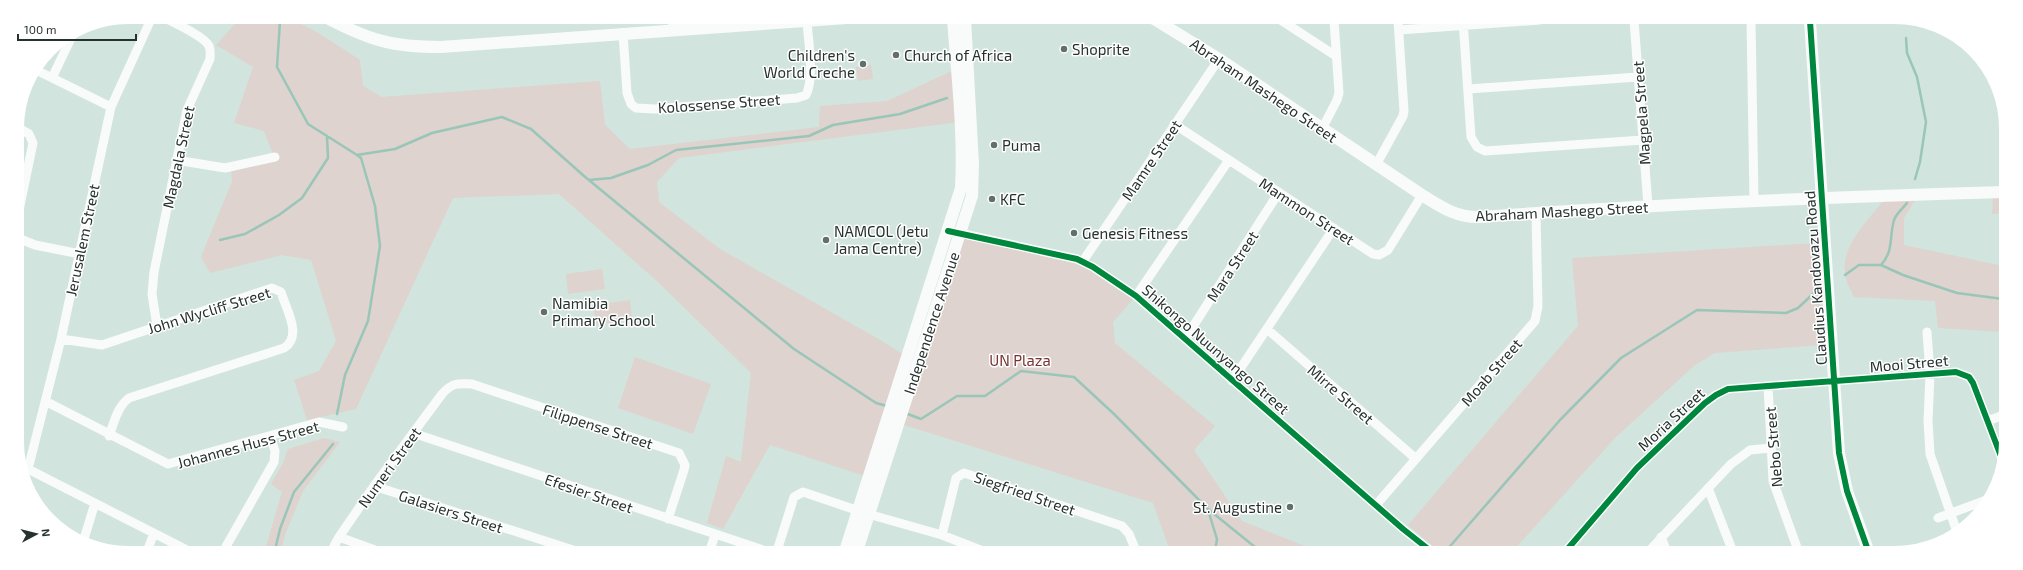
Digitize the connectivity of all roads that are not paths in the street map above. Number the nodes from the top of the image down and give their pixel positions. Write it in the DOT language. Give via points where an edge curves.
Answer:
graph roads {
  1 [pos="149,24"];
  2 [pos="176,24"];
  3 [pos="339,24"];
  4 [pos="673,24"];
  5 [pos="807,24"];
  6 [pos="953,24"];
  7 [pos="965,24"];
  8 [pos="1162,24"];
  9 [pos="1287,24"];
  10 [pos="1334,24"];
  11 [pos="1398,24"];
  12 [pos="1454,24"];
  13 [pos="1463,24"];
  14 [pos="1634,24"];
  15 [pos="1751,24"];
  16 [pos="1810,24"];
  17 [pos="1399,30"];
  18 [pos="623,33"];
  19 [pos="68,43"];
  20 [pos="1336,56"];
  21 [pos="1219,59"];
  22 [pos="41,72"];
  23 [pos="1638,77"];
  24 [pos="52,78"];
  25 [pos="1468,89"];
  26 [pos="111,107"];
  27 [pos="1174,124"];
  28 [pos="1322,129"];
  29 [pos="24,131"];
  30 [pos="1643,140"];
  31 [pos="275,157"];
  32 [pos="176,160"];
  33 [pos="1229,160"];
  34 [pos="1376,165"];
  35 [pos="24,186"];
  36 [pos="1279,192"];
  37 [pos="1999,192"];
  38 [pos="1422,195"];
  39 [pos="1823,197"];
  40 [pos="1754,201"];
  41 [pos="1648,206"];
  42 [pos="1536,213"];
  43 [pos="1334,228"];
  44 [pos="954,232"];
  45 [pos="24,240"];
  46 [pos="80,254"];
  47 [pos="1083,261"];
  48 [pos="1136,296"];
  49 [pos="157,326"];
  50 [pos="1267,329"];
  51 [pos="1927,332"];
  52 [pos="61,339"];
  53 [pos="1185,339"];
  54 [pos="1930,374"];
  55 [pos="1232,380"];
  56 [pos="1834,382"];
  57 [pos="449,386"];
  58 [pos="1768,386"];
  59 [pos="47,402"];
  60 [pos="1999,416"];
  61 [pos="1988,421"];
  62 [pos="343,427"];
  63 [pos="413,433"];
  64 [pos="109,436"];
  65 [pos="270,436"];
  66 [pos="1771,448"];
  67 [pos="1998,449"];
  68 [pos="1415,458"];
  69 [pos="26,462"];
  70 [pos="28,469"];
  71 [pos="374,486"];
  72 [pos="1708,488"];
  73 [pos="95,503"];
  74 [pos="1979,503"];
  75 [pos="1376,505"];
  76 [pos="863,512"];
  77 [pos="1950,513"];
  78 [pos="1938,518"];
  79 [pos="668,519"];
  80 [pos="1955,526"];
  81 [pos="154,532"];
  82 [pos="715,535"];
  83 [pos="942,535"];
  84 [pos="85,536"];
  85 [pos="1662,536"];
  86 [pos="339,537"];
  87 [pos="149,546"];
  88 [pos="180,546"];
  89 [pos="226,546"];
  90 [pos="334,546"];
  91 [pos="365,546"];
  92 [pos="561,546"];
  93 [pos="711,546"];
  94 [pos="750,546"];
  95 [pos="779,546"];
  96 [pos="847,546"];
  97 [pos="857,546"];
  98 [pos="970,546"];
  99 [pos="1134,546"];
  100 [pos="1425,546"];
  101 [pos="1570,546"];
  102 [pos="1653,546"];
  103 [pos="1665,546"];
  104 [pos="1731,546"];
  105 [pos="1796,546"];
  106 [pos="1867,546"];
  1 -- 26 [label="street, Jerusalem Street"];
  2 -- 32 [label="street, Magdala Street" via="203,39 210,51 210,59 187,110"];
  3 -- 18 [label="main road" via="388,44 413,47"];
  4 -- 18 [label="main road"];
  5 -- 18 [label="street, Kolossense Street" via="810,77 806,95 797,98 661,108 636,108 628,98"];
  6 -- 44 [label="main road, Independence Avenue" via="962,166"];
  7 -- 44 [label="main road, Independence Avenue" via="973,187"];
  8 -- 21 [label="main road, Abraham Mashego Street"];
  9 -- 20 [label="street"];
  10 -- 20 [label="street"];
  11 -- 17 [label="street"];
  12 -- 17 [label="street"];
  13 -- 25 [label="street"];
  14 -- 23 [label="street, Magpela Street"];
  15 -- 40 [label="street"];
  16 -- 39 [label="main road, Claudius Kandovazu Road"];
  17 -- 34 [label="street" via="1404,111"];
  19 -- 24 [label="street"];
  20 -- 28 [label="street" via="1339,97"];
  21 -- 27 [label="street, Mamre Street"];
  21 -- 28 [label="main road, Abraham Mashego Street"];
  22 -- 24 [label="street"];
  23 -- 25 [label="street"];
  23 -- 30 [label="street, Magpela Street"];
  24 -- 26 [label="street"];
  25 -- 30 [label="street" via="1471,137 1480,150"];
  26 -- 46 [label="street, Jerusalem Street"];
  27 -- 33 [label="street, Mammon Street"];
  27 -- 47 [label="street, Mamre Street"];
  28 -- 34 [label="main road, Abraham Mashego Street"];
  29 -- 35 [label="street" via="29,134 33,143"];
  30 -- 41 [label="street, Magpela Street"];
  31 -- 32 [label="street" via="225,168"];
  32 -- 49 [label="street, Magdala Street" via="152,284"];
  33 -- 36 [label="street, Mammon Street"];
  33 -- 48 [label="street"];
  34 -- 38 [label="main road, Abraham Mashego Street"];
  36 -- 43 [label="street, Mammon Street"];
  36 -- 53 [label="street, Mara Street"];
  37 -- 39 [label="main road, Abraham Mashego Street"];
  38 -- 42 [label="main road, Abraham Mashego Street" via="1451,213 1466,217"];
  38 -- 43 [label="street, Mammon Street" via="1384,253 1379,255 1369,252"];
  39 -- 40 [label="main road, Abraham Mashego Street"];
  39 -- 56 [label="main road, Claudius Kandovazu Road"];
  40 -- 41 [label="main road, Abraham Mashego Street"];
  41 -- 42 [label="main road, Abraham Mashego Street"];
  42 -- 68 [label="street, Moab Street" via="1538,306 1535,321"];
  43 -- 50 [label="street"];
  44 -- 47 [label="street, Shikongo Nuunyango Street"];
  44 -- 76 [label="main road, Independence Avenue"];
  45 -- 46 [label="street"];
  46 -- 52 [label="street, Jerusalem Street"];
  47 -- 48 [label="street, Shikongo Nuunyango Street"];
  48 -- 53 [label="street, Shikongo Nuunyango Street"];
  49 -- 52 [label="street, John Wycliff Street" via="102,345"];
  49 -- 64 [label="street, John Wycliff Street" via="272,288 281,292 293,329 293,338 284,348 129,398 123,402"];
  50 -- 55 [label="street"];
  50 -- 68 [label="street, Mirre Street"];
  51 -- 54 [label="street"];
  52 -- 59 [label="street, Jerusalem Street"];
  53 -- 55 [label="street, Shikongo Nuunyango Street"];
  54 -- 56 [label="street, Mooi Street"];
  54 -- 61 [label="street, Mooi Street" via="1956,372 1969,377"];
  54 -- 77 [label="street" via="1930,454"];
  55 -- 75 [label="street, Shikongo Nuunyango Street"];
  56 -- 58 [label="street, Moria Street"];
  56 -- 106 [label="main road, Claudius Kandovazu Road" via="1842,474"];
  57 -- 63 [label="street, Numeri Street"];
  57 -- 79 [label="street, Filippense Street" via="460,383 472,384 679,453 685,464"];
  58 -- 66 [label="street, Nebo Street"];
  58 -- 101 [label="street, Moria Street" via="1728,389 1706,403 1638,468"];
  59 -- 64 [label="street, Johannes Huss Street"];
  59 -- 69 [label="street, Jerusalem Street"];
  60 -- 61 [label="street"];
  61 -- 67 [label="street, Mooi Street"];
  62 -- 65 [label="street, Johannes Huss Street" via="319,422"];
  63 -- 71 [label="street, Numeri Street"];
  63 -- 79 [label="street, Efesier Street"];
  64 -- 65 [label="street, Johannes Huss Street" via="168,464"];
  65 -- 89 [label="street" via="275,451 274,462"];
  66 -- 72 [label="street" via="1750,450 1731,464"];
  66 -- 105 [label="street, Nebo Street" via="1775,490"];
  68 -- 75 [label="street, Moab Street"];
  70 -- 73 [label="street"];
  71 -- 86 [label="street, Numeri Street"];
  71 -- 92 [label="street, Galasiers Street"];
  72 -- 85 [label="street"];
  72 -- 104 [label="street"];
  73 -- 81 [label="street"];
  73 -- 84 [label="street"];
  74 -- 77 [label="street"];
  75 -- 100 [label="street, Shikongo Nuunyango Street"];
  76 -- 83 [label="street"];
  76 -- 95 [label="street" via="800,493 794,497"];
  76 -- 96 [label="main road, Independence Avenue"];
  76 -- 97 [label="main road, Independence Avenue"];
  77 -- 78 [label="street"];
  77 -- 80 [label="street"];
  79 -- 82 [label="street, Efesier Street"];
  81 -- 87 [label="street"];
  81 -- 88 [label="street"];
  82 -- 93 [label="street"];
  82 -- 94 [label="street, Efesier Street"];
  83 -- 98 [label="street"];
  83 -- 99 [label="street, Siegfried Street" via="956,478 964,473 1122,526"];
  85 -- 102 [label="street"];
  85 -- 103 [label="street"];
  86 -- 90 [label="street, Numeri Street"];
  86 -- 91 [label="street"];
}
